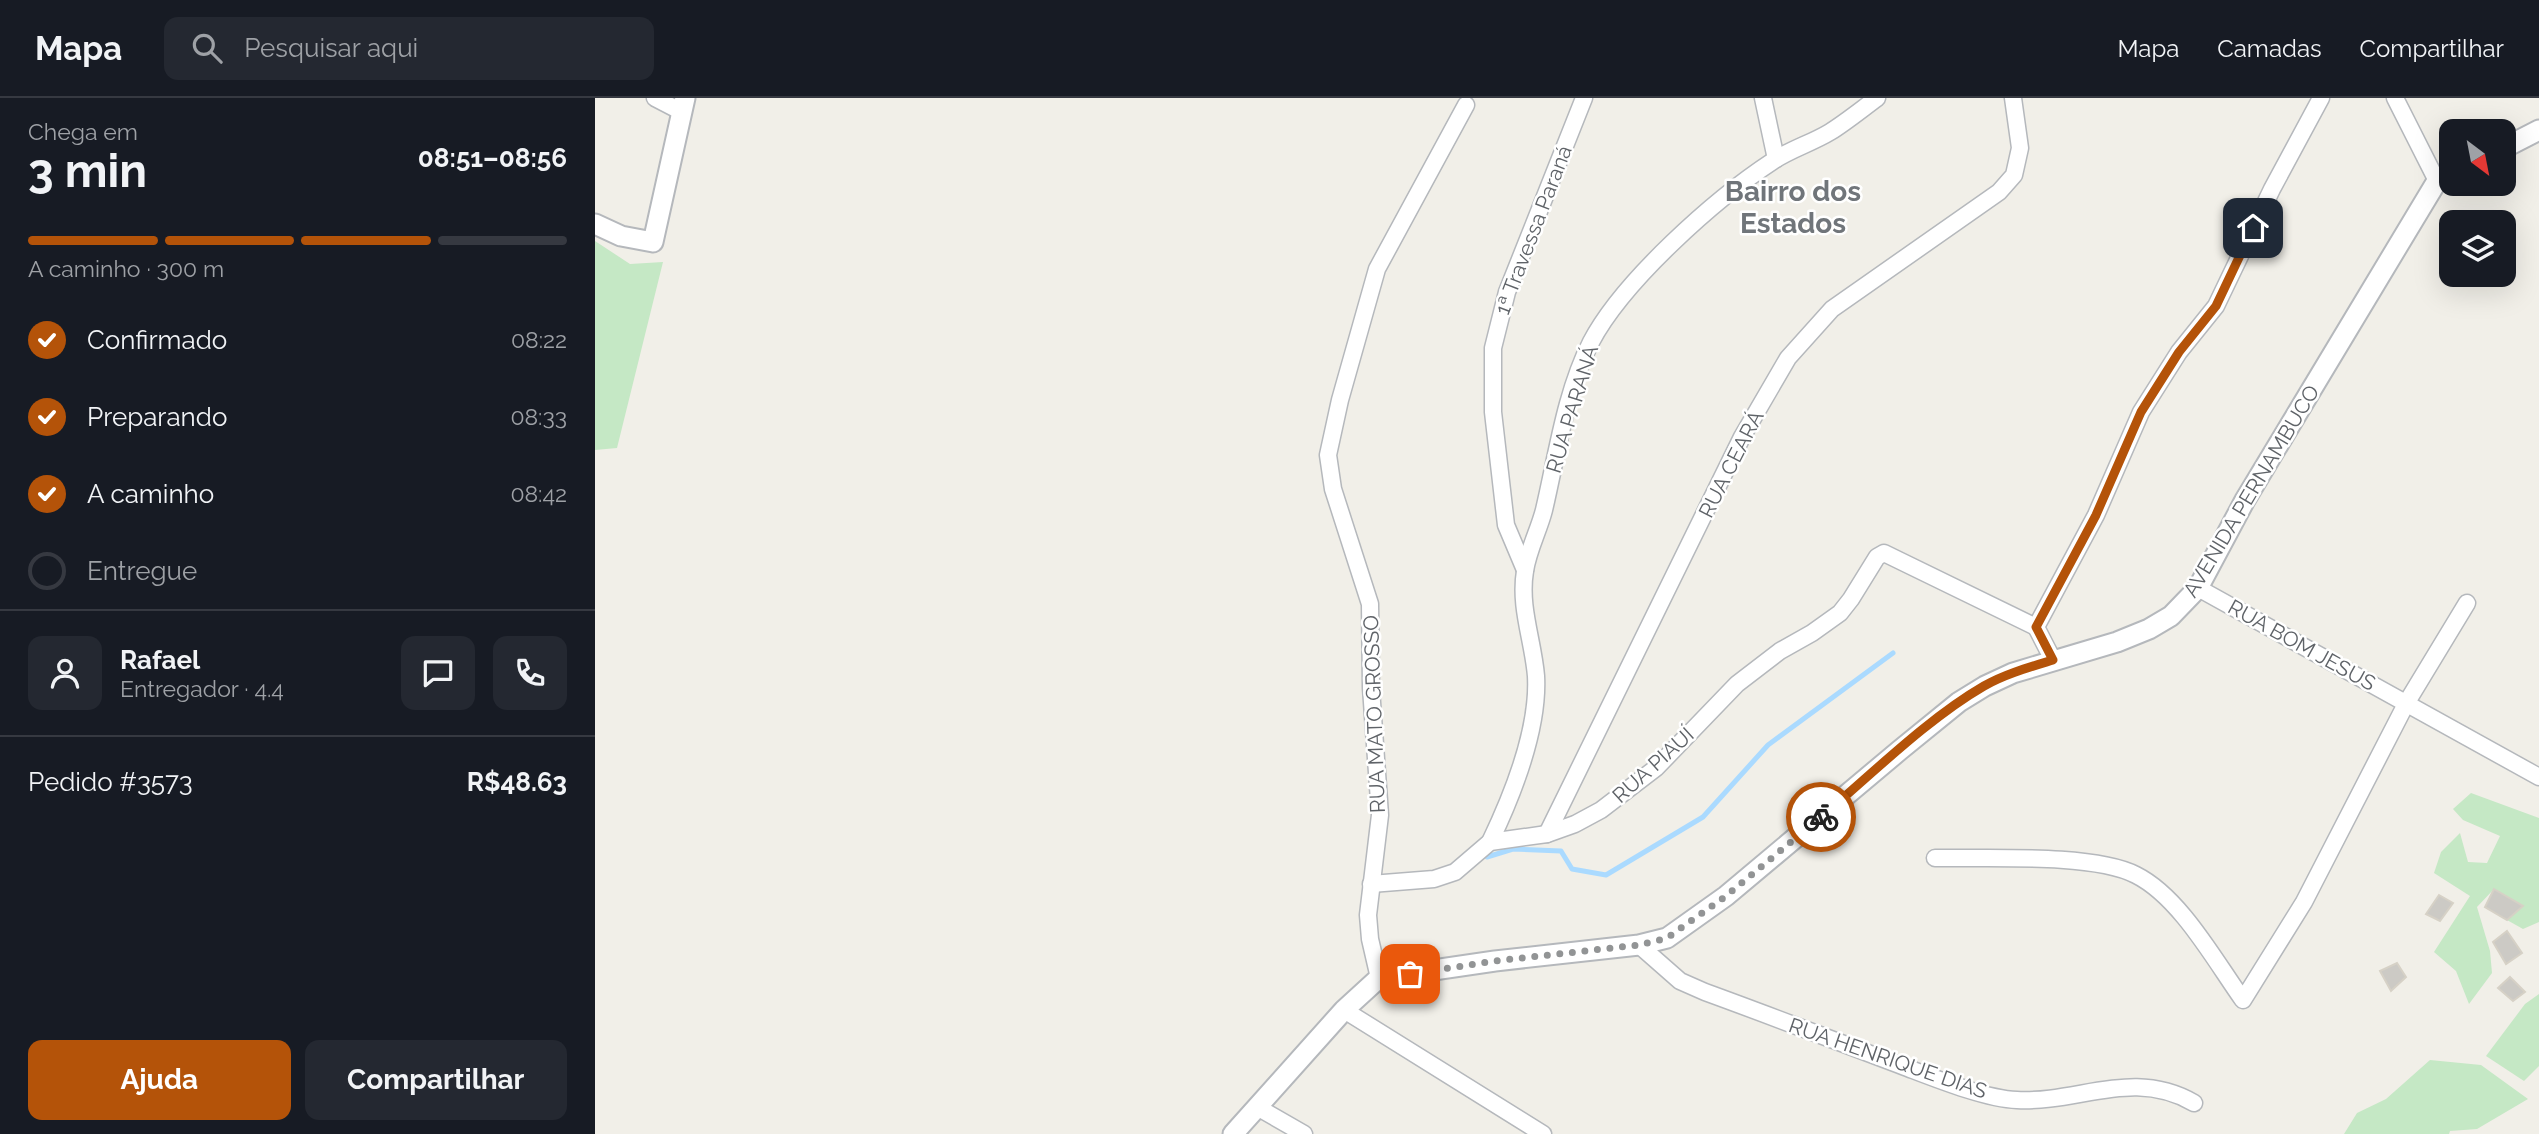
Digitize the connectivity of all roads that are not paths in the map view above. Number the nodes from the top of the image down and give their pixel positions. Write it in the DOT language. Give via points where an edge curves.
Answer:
graph roads {
  1 [pos="655,98"];
  2 [pos="1584,98"];
  3 [pos="1763,98"];
  4 [pos="1877,98"];
  5 [pos="2013,98"];
  6 [pos="2321,98"];
  7 [pos="2395,98"];
  8 [pos="1466,104"];
  9 [pos="684,105"];
  10 [pos="2539,130"];
  11 [pos="2517,141"];
  12 [pos="1776,159"];
  13 [pos="2439,170"];
  14 [pos="2439,186"];
  15 [pos="595,224"];
  16 [pos="1525,570"];
  17 [pos="2198,588"];
  18 [pos="2467,603"];
  19 [pos="2036,627"];
  20 [pos="2053,660"];
  21 [pos="2407,702"];
  22 [pos="2539,777"];
  23 [pos="1547,834"];
  24 [pos="1490,842"];
  25 [pos="1935,858"];
  26 [pos="1371,884"];
  27 [pos="1639,945"];
  28 [pos="1379,978"];
  29 [pos="1344,1010"];
  30 [pos="2194,1103"];
  31 [pos="1257,1107"];
  32 [pos="1233,1134"];
  33 [pos="1304,1134"];
  34 [pos="1543,1134"];
  1 -- 9 [label="street"];
  2 -- 16 [label="street, 1ª Travessa Paraná" via="1507,292 1493,348 1493,412 1506,525"];
  3 -- 12 [label="street"];
  4 -- 12 [label="street, RUA PARANÁ" via="1831,131"];
  5 -- 23 [label="street, RUA CEARÁ" via="2020,148 2014,175 2000,192 1832,309 1788,358 1742,437"];
  6 -- 19 [label="street" via="2216,306 2179,352 2141,412 2096,515"];
  7 -- 13 [label="street"];
  8 -- 26 [label="street, RUA MATO GROSSO" via="1377,269 1328,455 1332,489 1370,604 1371,688 1380,785"];
  9 -- 15 [label="street" via="653,242 621,236"];
  10 -- 11 [label="street"];
  12 -- 16 [label="street, RUA PARANÁ" via="1721,199 1605,318 1574,386"];
  14 -- 17 [label="street, AVENIDA PERNAMBUCO" via="2245,500"];
  16 -- 24 [label="street, RUA PARANÁ" via="1524,610 1537,694 1517,780"];
  17 -- 20 [label="street, AVENIDA PERNAMBUCO" via="2171,616 2149,629"];
  17 -- 21 [label="street, RUA BOM JESUS"];
  18 -- 21 [label="street"];
  19 -- 20 [label="street"];
  19 -- 23 [label="street, RUA PIAUÍ" via="1884,552 1840,613 1737,684 1656,768 1601,810"];
  20 -- 27 [label="street, AVENIDA PERNAMBUCO" via="2013,673 1959,702 1694,920 1667,938"];
  21 -- 22 [label="street, RUA BOM JESUS"];
  21 -- 25 [label="street" via="2304,902 2243,1000 2179,912 2137,875 2088,862"];
  23 -- 24 [label="street, RUA PIAUÍ"];
  24 -- 26 [label="street" via="1455,872 1434,879"];
  26 -- 28 [label="street, RUA MATO GROSSO" via="1370,939"];
  27 -- 28 [label="street, AVENIDA PERNAMBUCO"];
  27 -- 30 [label="street, RUA HENRIQUE DIAS" via="1668,972 1692,986 1979,1091 2013,1100 2043,1100 2116,1087 2147,1087 2174,1091"];
  28 -- 29 [label="street"];
  29 -- 31 [label="street"];
  29 -- 34 [label="street"];
  31 -- 32 [label="street"];
  31 -- 33 [label="street"];
}
